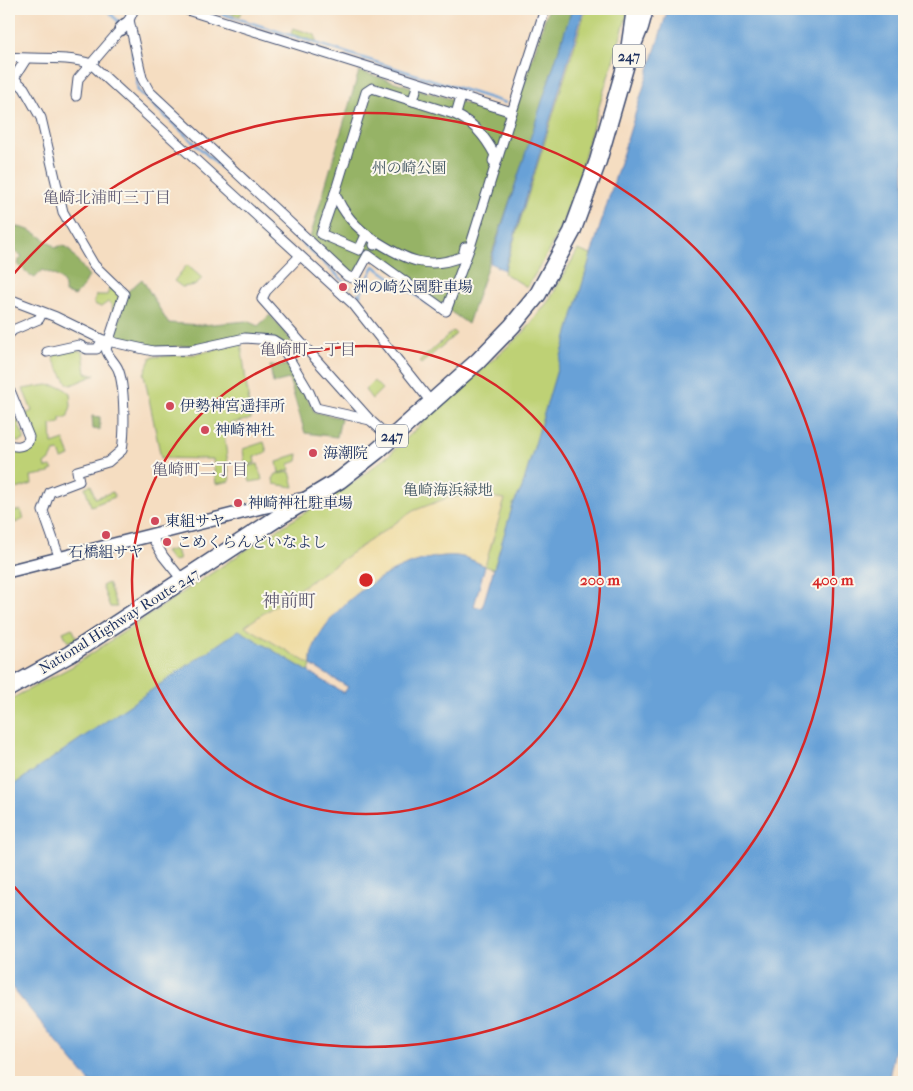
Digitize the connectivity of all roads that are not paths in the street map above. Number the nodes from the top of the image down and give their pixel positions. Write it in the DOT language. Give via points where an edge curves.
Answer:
graph roads {
  1 [pos="134,9"];
  2 [pos="184,9"];
  3 [pos="545,9"];
  4 [pos="635,9"];
  5 [pos="646,9"];
  6 [pos="125,24"];
  7 [pos="9,57"];
  8 [pos="628,57"];
  9 [pos="26,59"];
  10 [pos="92,64"];
  11 [pos="10,78"];
  12 [pos="417,86"];
  13 [pos="76,96"];
  14 [pos="460,100"];
  15 [pos="413,101"];
  16 [pos="512,112"];
  17 [pos="456,114"];
  18 [pos="335,193"];
  19 [pos="285,222"];
  20 [pos="276,233"];
  21 [pos="366,235"];
  22 [pos="300,256"];
  23 [pos="9,300"];
  24 [pos="42,312"];
  25 [pos="10,329"];
  26 [pos="106,340"];
  27 [pos="47,352"];
  28 [pos="9,394"];
  29 [pos="431,402"];
  30 [pos="370,420"];
  31 [pos="390,438"];
  32 [pos="9,445"];
  33 [pos="310,498"];
  34 [pos="151,535"];
  35 [pos="60,559"];
  36 [pos="9,571"];
  37 [pos="182,581"];
  38 [pos="9,688"];
  1 -- 6 [label="street"];
  2 -- 16 [label="street"];
  3 -- 16 [label="street"];
  4 -- 8 [label="highway, National Highway Route 247 / 247"];
  5 -- 8 [label="highway, National Highway Route 247 / 247"];
  6 -- 10 [label="street"];
  6 -- 19 [label="street" via="149,91"];
  7 -- 9 [label="street"];
  8 -- 29 [label="highway, National Highway Route 247 / 247" via="580,212 551,272 512,326"];
  9 -- 10 [label="street" via="76,60"];
  9 -- 11 [label="street"];
  10 -- 13 [label="street" via="77,82"];
  10 -- 20 [label="street"];
  11 -- 26 [label="street" via="24,88 41,118 63,212 94,265 124,294"];
  12 -- 15 [label="street"];
  14 -- 17 [label="street"];
  15 -- 17 [label="street"];
  15 -- 18 [label="street" via="372,88 366,92"];
  16 -- 19 [label="street" via="471,244 446,311 368,255 357,276 349,278"];
  17 -- 21 [label="street" via="481,132 495,155 463,256 428,264 407,259"];
  18 -- 21 [label="street" via="345,212"];
  18 -- 21 [label="street" via="321,234 359,250"];
  19 -- 20 [label="street"];
  20 -- 22 [label="street"];
  22 -- 29 [label="street" via="352,304"];
  22 -- 30 [label="street" via="262,298"];
  23 -- 24 [label="street"];
  24 -- 25 [label="street" via="39,319"];
  24 -- 26 [label="street"];
  26 -- 27 [label="street" via="97,349 79,345"];
  26 -- 30 [label="street" via="170,352 245,338 276,341 316,408"];
  26 -- 35 [label="street" via="106,350 118,369 122,388 122,450 108,462 77,471 79,481 50,492 44,511"];
  28 -- 32 [label="street" via="29,437 23,446"];
  29 -- 31 [label="highway, National Highway Route 247 / 247"];
  30 -- 31 [label="street"];
  31 -- 33 [label="highway, National Highway Route 247 / 247" via="340,480"];
  33 -- 34 [label="street"];
  33 -- 37 [label="highway, National Highway Route 247 / 247"];
  34 -- 35 [label="street"];
  34 -- 37 [label="street"];
  35 -- 36 [label="street"];
  37 -- 38 [label="highway, National Highway Route 247 / 247" via="70,654"];
}
